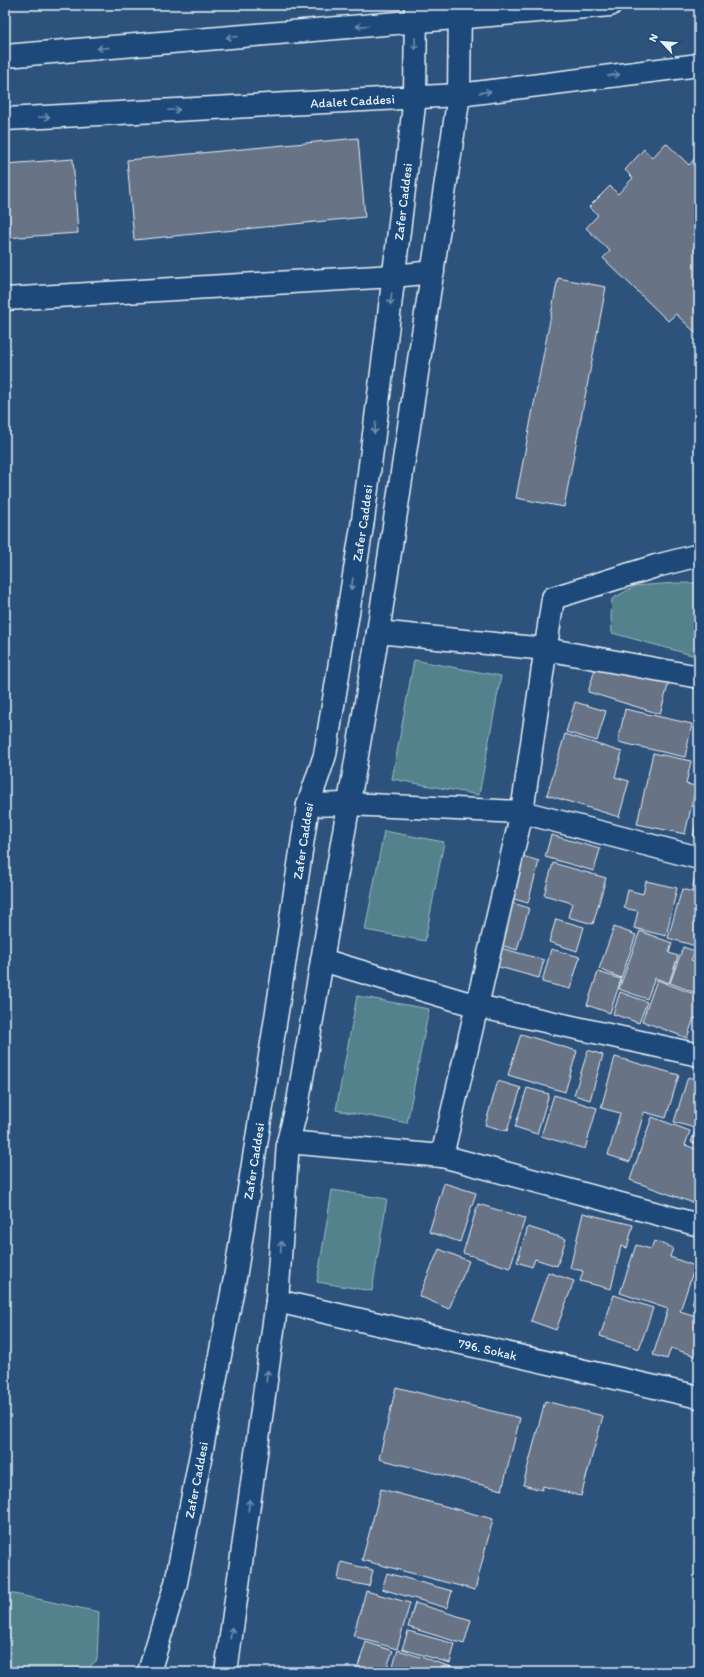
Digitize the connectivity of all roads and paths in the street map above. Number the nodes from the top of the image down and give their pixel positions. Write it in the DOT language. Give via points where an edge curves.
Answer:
graph roads {
  1 [pos="610,5"];
  2 [pos="460,12"];
  3 [pos="416,13"];
  4 [pos="5,56"];
  5 [pos="699,65"];
  6 [pos="459,95"];
  7 [pos="415,97"];
  8 [pos="5,119"];
  9 [pos="433,272"];
  10 [pos="394,276"];
  11 [pos="5,300"];
  12 [pos="699,555"];
  13 [pos="378,632"];
  14 [pos="545,649"];
  15 [pos="699,677"];
  16 [pos="348,804"];
  17 [pos="308,805"];
  18 [pos="522,812"];
  19 [pos="699,858"];
  20 [pos="322,960"];
  21 [pos="477,1006"];
  22 [pos="699,1054"];
  23 [pos="288,1142"];
  24 [pos="442,1156"];
  25 [pos="699,1225"];
  26 [pos="277,1301"];
  27 [pos="699,1397"];
  28 [pos="149,1672"];
  29 [pos="226,1672"];
  1 -- 2 [label="main road"];
  2 -- 3 [label="main road"];
  2 -- 6 [label="main road"];
  3 -- 4 [label="main road, one-way"];
  3 -- 7 [label="main road, Zafer Caddesi, one-way"];
  6 -- 5 [label="main road, Adalet Caddesi, one-way"];
  6 -- 7 [label="main road, Adalet Caddesi"];
  6 -- 9 [label="main road"];
  8 -- 7 [label="main road, Adalet Caddesi, one-way"];
  7 -- 10 [label="main road, Zafer Caddesi"];
  9 -- 10 [label="main road"];
  9 -- 13 [label="main road"];
  10 -- 11 [label="main road"];
  10 -- 17 [label="main road, Zafer Caddesi, one-way" via="363,520 325,755"];
  12 -- 14 [label="main road" via="553,598"];
  13 -- 14 [label="main road"];
  13 -- 16 [label="main road"];
  14 -- 15 [label="main road"];
  14 -- 18 [label="main road"];
  16 -- 17 [label="main road"];
  16 -- 18 [label="main road"];
  16 -- 20 [label="main road"];
  17 -- 28 [label="main road, Zafer Caddesi" via="235,1278 176,1583"];
  18 -- 19 [label="main road"];
  18 -- 21 [label="main road"];
  20 -- 21 [label="main road"];
  20 -- 23 [label="main road" via="297,1107"];
  21 -- 22 [label="main road"];
  21 -- 24 [label="main road"];
  23 -- 24 [label="main road"];
  26 -- 23 [label="main road, one-way"];
  24 -- 25 [label="main road"];
  26 -- 27 [label="main road, 796. Sokak"];
  29 -- 26 [label="main road, one-way"];
}
